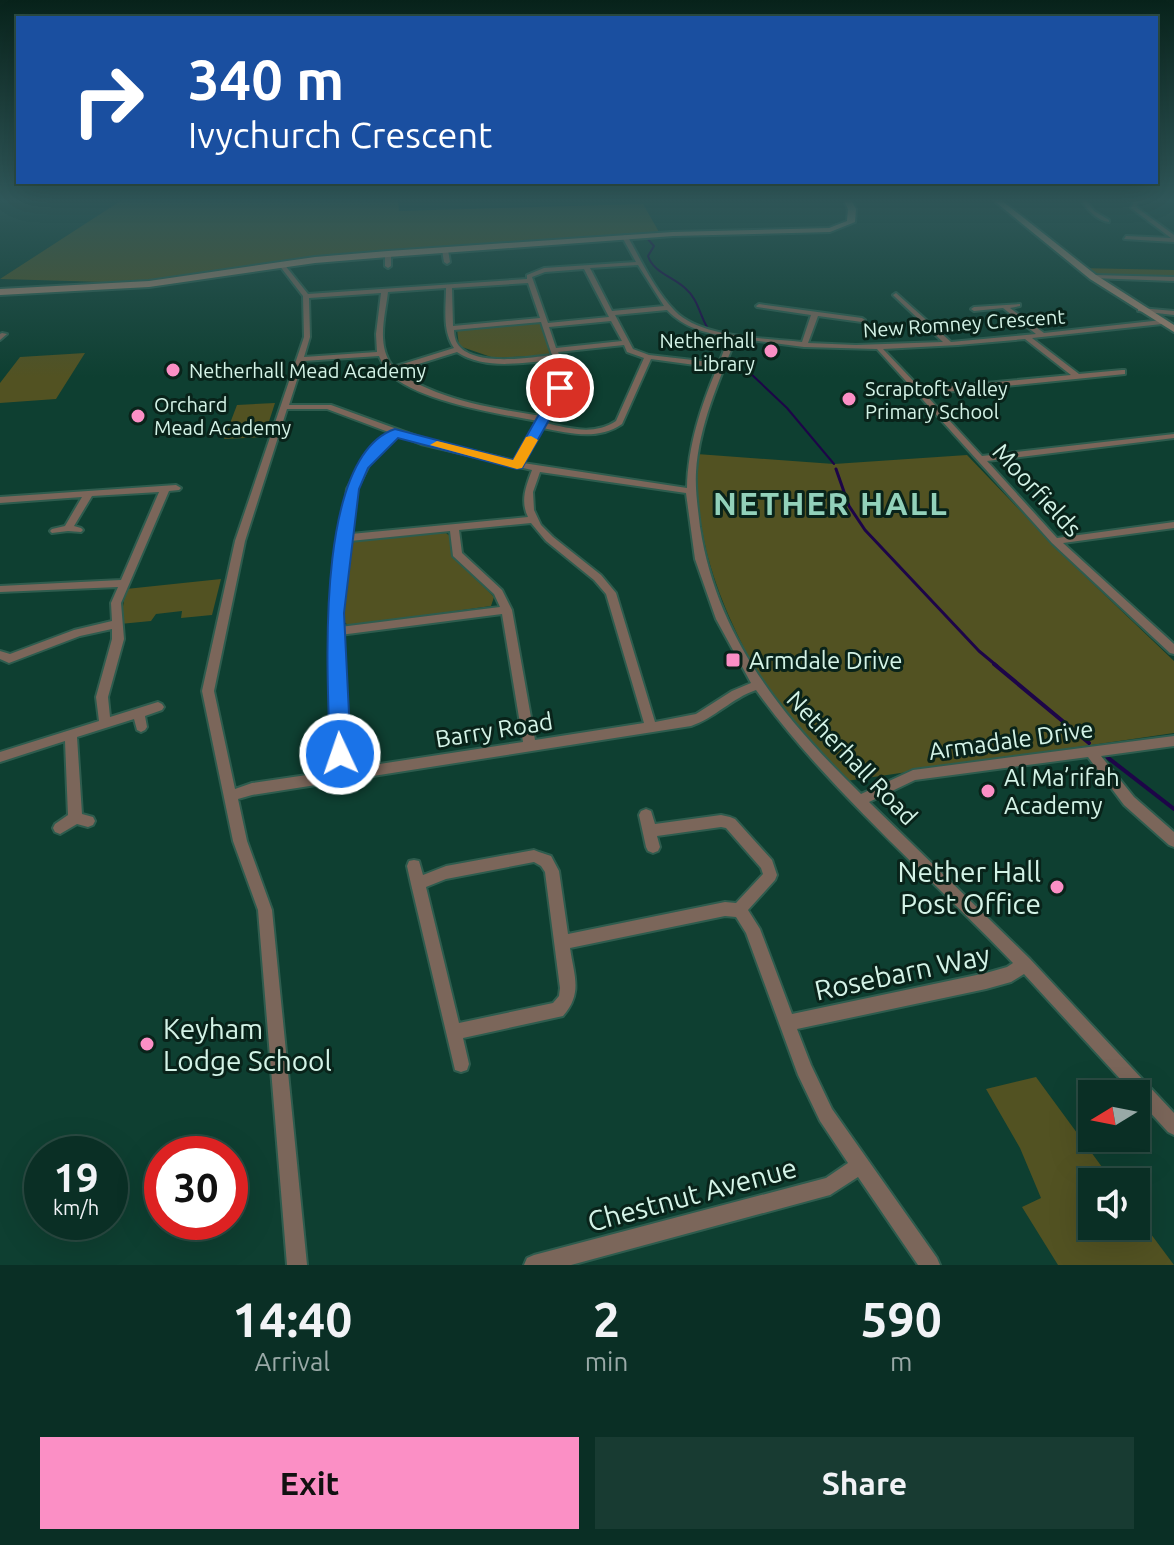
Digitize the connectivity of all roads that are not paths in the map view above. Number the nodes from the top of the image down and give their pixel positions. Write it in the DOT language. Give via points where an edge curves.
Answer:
graph roads {
  1 [pos="339,259"];
  2 [pos="388,259"];
  3 [pos="447,259"];
  4 [pos="639,259"];
  5 [pos="1071,259"];
  6 [pos="447,262"];
  7 [pos="641,263"];
  8 [pos="282,265"];
  9 [pos="388,266"];
  10 [pos="586,267"];
  11 [pos="1093,277"];
  12 [pos="1174,279"];
  13 [pos="529,281"];
  14 [pos="449,286"];
  15 [pos="385,290"];
  16 [pos="0,292"];
  17 [pos="896,295"];
  18 [pos="306,296"];
  19 [pos="759,305"];
  20 [pos="1018,305"];
  21 [pos="1004,306"];
  22 [pos="669,308"];
  23 [pos="974,309"];
  24 [pos="1140,310"];
  25 [pos="1174,313"];
  26 [pos="815,314"];
  27 [pos="611,316"];
  28 [pos="862,320"];
  29 [pos="1162,322"];
  30 [pos="545,323"];
  31 [pos="452,328"];
  32 [pos="1174,329"];
  33 [pos="1041,334"];
  34 [pos="733,336"];
  35 [pos="1025,336"];
  36 [pos="624,343"];
  37 [pos="948,343"];
  38 [pos="804,345"];
  39 [pos="458,349"];
  40 [pos="880,349"];
  41 [pos="556,353"];
  42 [pos="381,354"];
  43 [pos="648,357"];
  44 [pos="301,359"];
  45 [pos="1112,365"];
  46 [pos="722,366"];
  47 [pos="390,370"];
  48 [pos="1122,372"];
  49 [pos="1078,377"];
  50 [pos="1131,379"];
  51 [pos="919,392"];
  52 [pos="287,407"];
  53 [pos="541,422"];
  54 [pos="395,433"];
  55 [pos="1174,436"];
  56 [pos="980,459"];
  57 [pos="517,465"];
  58 [pos="537,469"];
  59 [pos="691,491"];
  60 [pos="88,495"];
  61 [pos="4,500"];
  62 [pos="0,510"];
  63 [pos="531,520"];
  64 [pos="1174,525"];
  65 [pos="454,528"];
  66 [pos="55,531"];
  67 [pos="345,538"];
  68 [pos="1055,541"];
  69 [pos="122,583"];
  70 [pos="0,589"];
  71 [pos="507,610"];
  72 [pos="116,624"];
  73 [pos="334,632"];
  74 [pos="1173,647"];
  75 [pos="5,661"];
  76 [pos="756,686"];
  77 [pos="158,707"];
  78 [pos="105,723"];
  79 [pos="651,728"];
  80 [pos="71,735"];
  81 [pos="1174,741"];
  82 [pos="530,747"];
  83 [pos="1090,751"];
  84 [pos="0,757"];
  85 [pos="341,775"];
  86 [pos="230,796"];
  87 [pos="859,801"];
  88 [pos="646,815"];
  89 [pos="60,828"];
  90 [pos="650,831"];
  91 [pos="1174,841"];
  92 [pos="653,847"];
  93 [pos="414,866"];
  94 [pos="418,884"];
  95 [pos="740,911"];
  96 [pos="563,942"];
  97 [pos="1025,964"];
  98 [pos="787,1023"];
  99 [pos="454,1032"];
  100 [pos="461,1064"];
  101 [pos="1174,1126"];
  102 [pos="859,1166"];
  103 [pos="297,1265"];
  104 [pos="534,1265"];
  105 [pos="930,1265"];
  1 -- 8 [label="street"];
  2 -- 9 [label="street"];
  3 -- 6 [label="street"];
  4 -- 7 [label="street, New Romney Crescent"];
  5 -- 11 [label="street"];
  7 -- 10 [label="street"];
  7 -- 22 [label="street, New Romney Crescent"];
  8 -- 16 [label="street" via="149,284"];
  8 -- 18 [label="street"];
  10 -- 13 [label="street" via="538,271"];
  10 -- 27 [label="street"];
  11 -- 12 [label="street"];
  11 -- 24 [label="street"];
  13 -- 14 [label="street"];
  13 -- 30 [label="street"];
  14 -- 15 [label="street"];
  14 -- 31 [label="street"];
  15 -- 18 [label="street"];
  15 -- 42 [label="street"];
  17 -- 37 [label="street"];
  18 -- 44 [label="street" via="307,337"];
  19 -- 26 [label="street"];
  20 -- 21 [label="street"];
  21 -- 23 [label="street"];
  21 -- 33 [label="street"];
  22 -- 27 [label="street"];
  22 -- 34 [label="street, New Romney Crescent" via="690,324"];
  24 -- 25 [label="street"];
  24 -- 29 [label="street"];
  26 -- 28 [label="street"];
  26 -- 38 [label="street"];
  27 -- 30 [label="street"];
  27 -- 36 [label="street"];
  29 -- 32 [label="street"];
  29 -- 33 [label="street, New Romney Crescent"];
  30 -- 31 [label="street"];
  30 -- 41 [label="street"];
  31 -- 39 [label="street"];
  33 -- 35 [label="street, New Romney Crescent"];
  34 -- 38 [label="street, New Romney Crescent"];
  34 -- 46 [label="street, Netherhall Road"];
  35 -- 37 [label="street, New Romney Crescent"];
  35 -- 49 [label="street"];
  36 -- 41 [label="street"];
  36 -- 43 [label="street"];
  37 -- 40 [label="street, New Romney Crescent"];
  38 -- 40 [label="street, New Romney Crescent"];
  39 -- 41 [label="street" via="491,361"];
  39 -- 47 [label="street"];
  40 -- 51 [label="street, Moorfields"];
  41 -- 53 [label="street" via="562,382"];
  42 -- 44 [label="street"];
  42 -- 47 [label="street"];
  43 -- 46 [label="street"];
  43 -- 53 [label="street" via="614,427 590,432"];
  44 -- 52 [label="street"];
  45 -- 48 [label="street"];
  46 -- 59 [label="street, Netherhall Road" via="696,439"];
  47 -- 53 [label="street" via="426,391"];
  48 -- 49 [label="street"];
  48 -- 50 [label="street"];
  49 -- 51 [label="street"];
  51 -- 56 [label="street, Moorfields"];
  52 -- 54 [label="street" via="328,407"];
  52 -- 86 [label="street" via="240,541 208,691"];
  53 -- 57 [label="street"];
  54 -- 57 [label="street"];
  54 -- 67 [label="street" via="357,474"];
  55 -- 56 [label="street"];
  56 -- 68 [label="street, Moorfields"];
  57 -- 58 [label="street"];
  58 -- 59 [label="street"];
  58 -- 63 [label="street" via="526,497"];
  59 -- 76 [label="street, Netherhall Road" via="703,569"];
  60 -- 61 [label="street"];
  60 -- 66 [label="street" via="73,529"];
  60 -- 69 [label="street" via="171,488"];
  61 -- 62 [label="street"];
  63 -- 65 [label="street"];
  63 -- 79 [label="street" via="611,593"];
  64 -- 68 [label="street"];
  65 -- 67 [label="street"];
  65 -- 71 [label="street" via="457,554 498,592"];
  67 -- 73 [label="street"];
  68 -- 74 [label="street, Moorfields"];
  69 -- 70 [label="street"];
  69 -- 72 [label="street"];
  71 -- 73 [label="street"];
  71 -- 82 [label="street"];
  72 -- 75 [label="street"];
  72 -- 78 [label="street" via="118,639 102,697"];
  73 -- 85 [label="street"];
  76 -- 79 [label="street, Barry Road" via="733,693 697,720"];
  76 -- 87 [label="street, Netherhall Road" via="794,735"];
  77 -- 78 [label="street" via="140,721"];
  78 -- 80 [label="street"];
  79 -- 82 [label="street, Barry Road"];
  80 -- 84 [label="street"];
  80 -- 89 [label="street" via="82,819"];
  81 -- 83 [label="street, Armadale Drive"];
  82 -- 85 [label="street, Barry Road"];
  83 -- 87 [label="street, Armadale Drive" via="913,775"];
  83 -- 91 [label="street" via="1129,801"];
  85 -- 86 [label="street, Barry Road"];
  86 -- 103 [label="street" via="265,910"];
  87 -- 97 [label="street, Netherhall Road"];
  88 -- 90 [label="street"];
  90 -- 92 [label="street"];
  90 -- 95 [label="street" via="721,821 734,826 770,872"];
  93 -- 94 [label="street"];
  94 -- 96 [label="street" via="446,873 541,858 552,871"];
  94 -- 99 [label="street"];
  95 -- 96 [label="street" via="725,909"];
  95 -- 98 [label="street" via="752,929"];
  96 -- 99 [label="street" via="568,994 557,1010"];
  97 -- 98 [label="street, Rosebarn Way" via="986,981"];
  97 -- 101 [label="street, Netherhall Road"];
  98 -- 102 [label="street" via="826,1115"];
  99 -- 100 [label="street"];
  102 -- 104 [label="street, Chestnut Avenue" via="830,1186"];
  102 -- 105 [label="street"];
}
